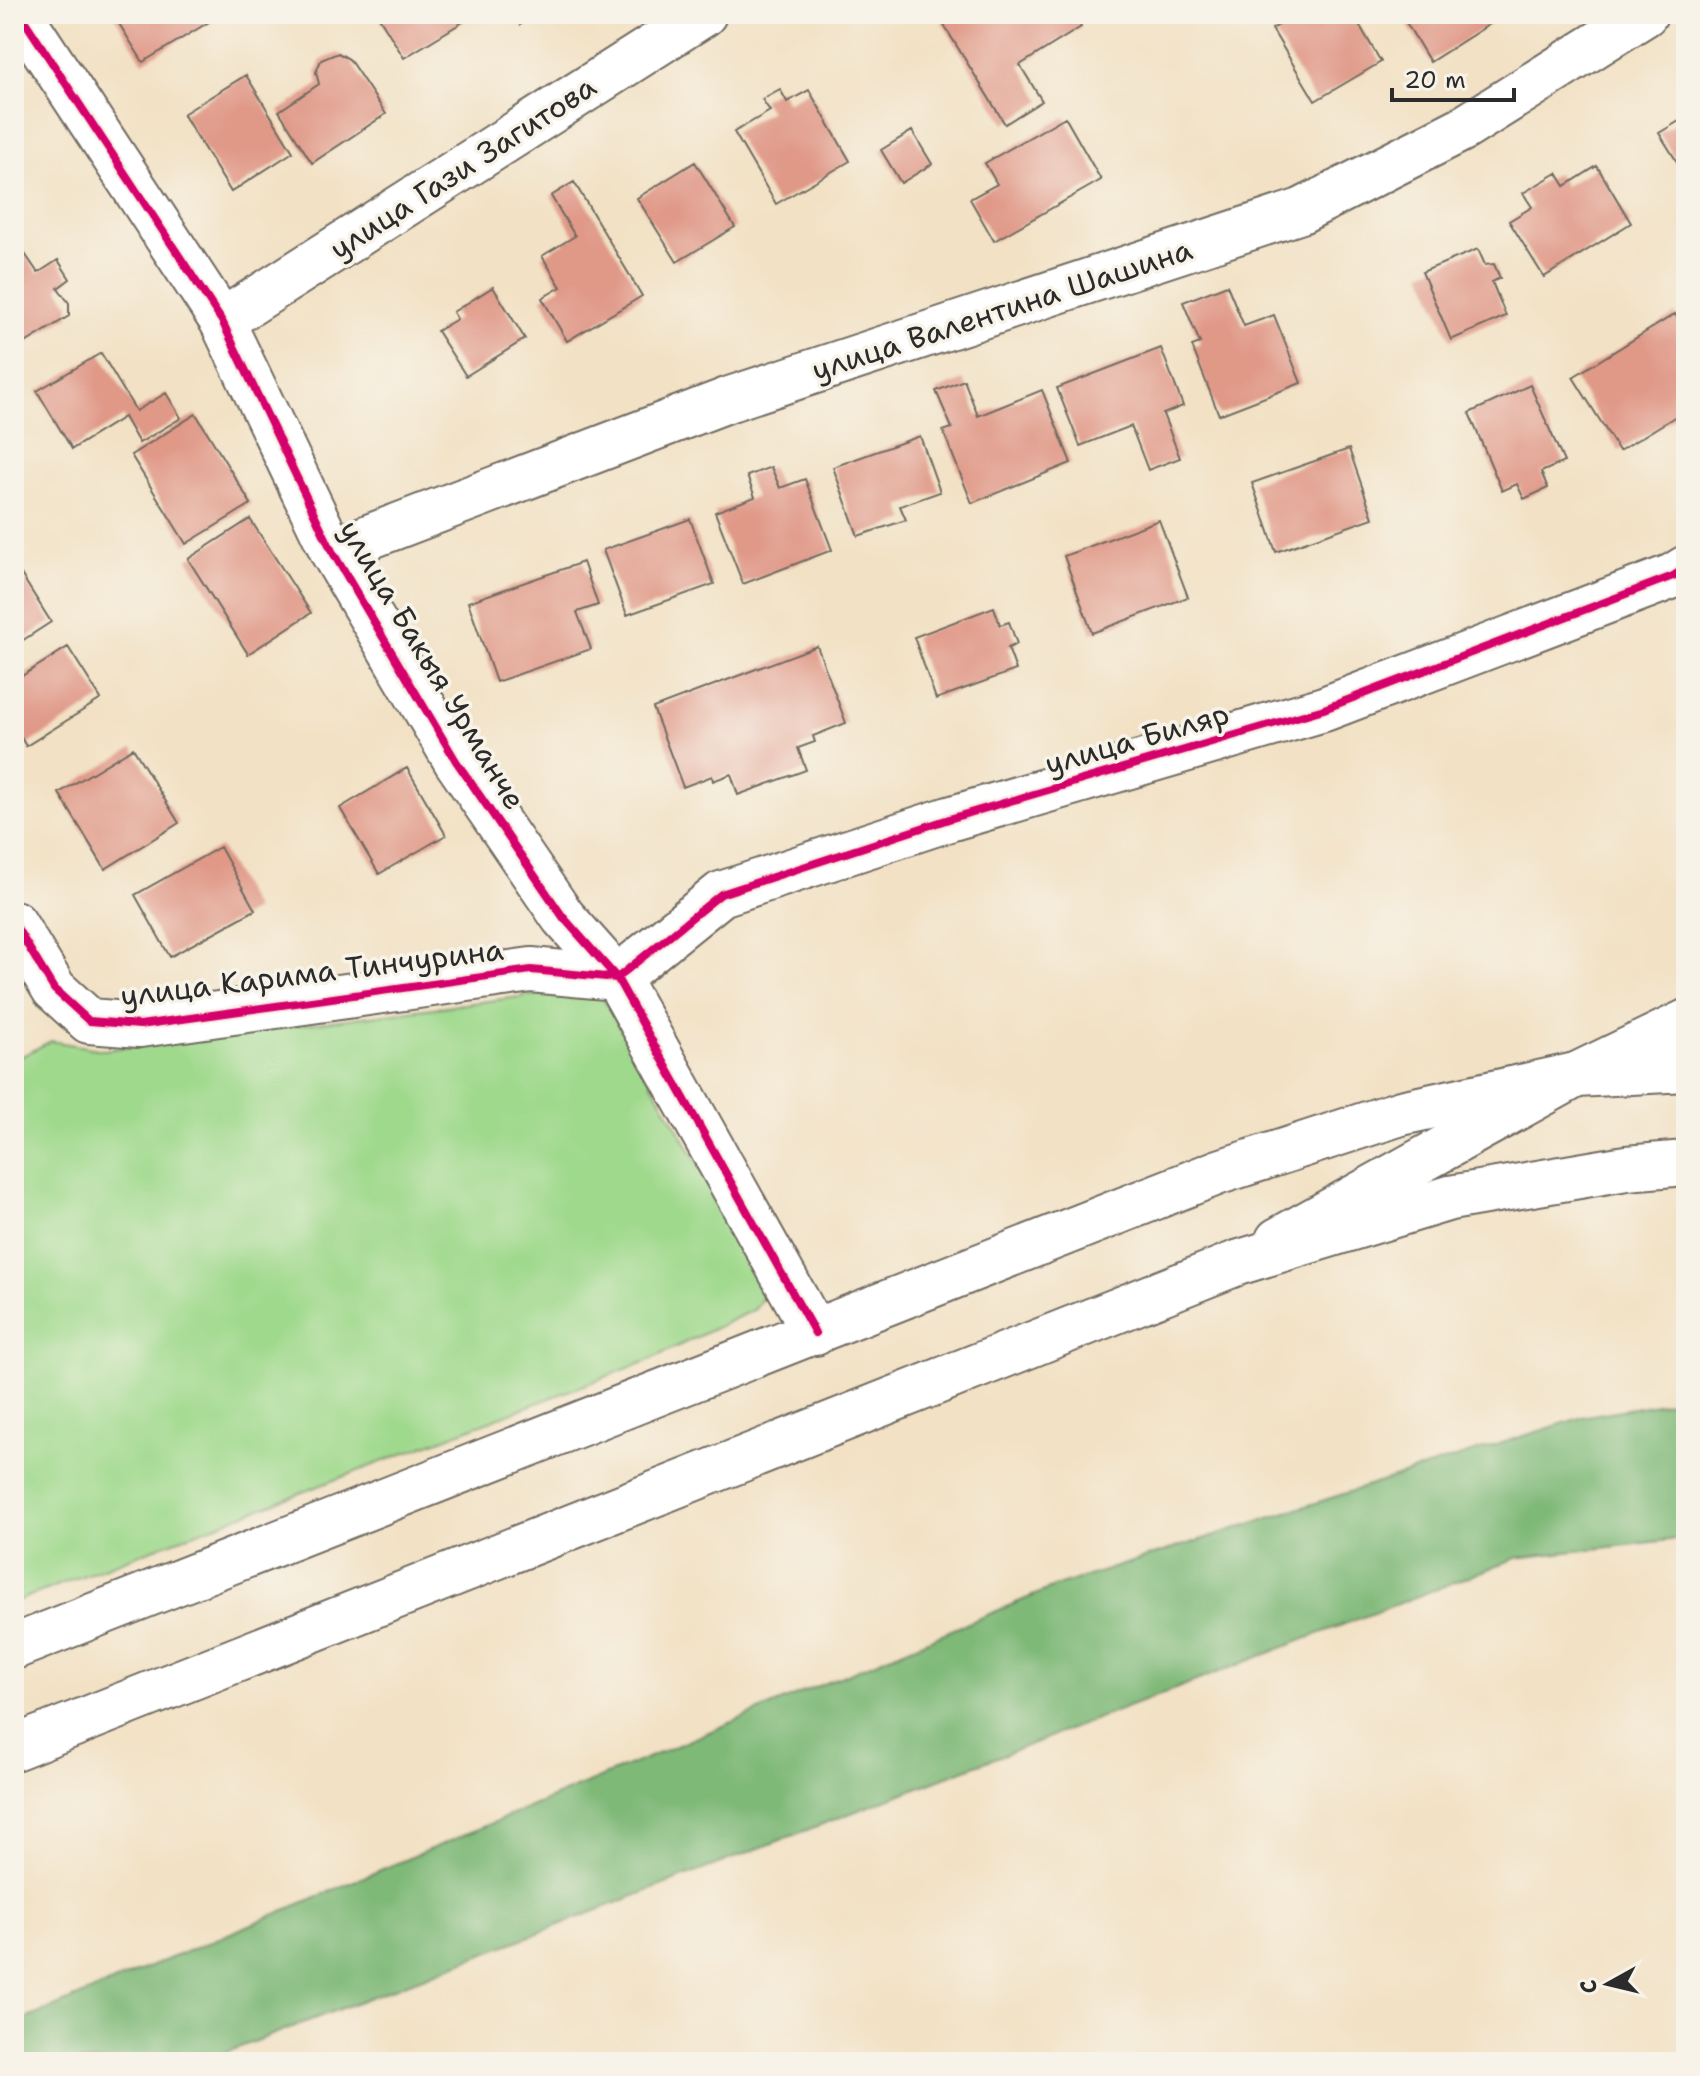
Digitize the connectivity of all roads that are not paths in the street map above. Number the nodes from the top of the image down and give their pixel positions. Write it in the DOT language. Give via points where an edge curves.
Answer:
graph roads {
  1 [pos="20,14"];
  2 [pos="704,14"];
  3 [pos="1645,14"];
  4 [pos="222,321"];
  5 [pos="332,551"];
  6 [pos="1686,568"];
  7 [pos="14,923"];
  8 [pos="617,978"];
  9 [pos="1686,1022"];
  10 [pos="1686,1069"];
  11 [pos="1576,1075"];
  12 [pos="1686,1163"];
  13 [pos="1237,1263"];
  14 [pos="815,1333"];
  15 [pos="14,1647"];
  16 [pos="14,1748"];
  1 -- 4 [label="main road, улица Бакыя Урманче"];
  2 -- 4 [label="main road, улица Гази Загитова"];
  3 -- 5 [label="main road, улица Валентина Шашина" via="1464,128 1301,211 730,399"];
  4 -- 5 [label="main road, улица Бакыя Урманче"];
  5 -- 8 [label="main road, улица Бакыя Урманче" via="456,761 563,917"];
  6 -- 8 [label="main road, улица Биляр" via="1324,709 949,819 721,894"];
  7 -- 8 [label="main road, улица Карима Тинчурина" via="54,989 89,1021 140,1025 531,970"];
  8 -- 14 [label="main road, улица Бакыя Урманче"];
  9 -- 11 [label="main road"];
  10 -- 11 [label="main road"];
  11 -- 13 [label="main road"];
  11 -- 14 [label="main road" via="1401,1113 1219,1172"];
  12 -- 13 [label="main road" via="1450,1198"];
  13 -- 16 [label="main road"];
  14 -- 15 [label="main road"];
}
